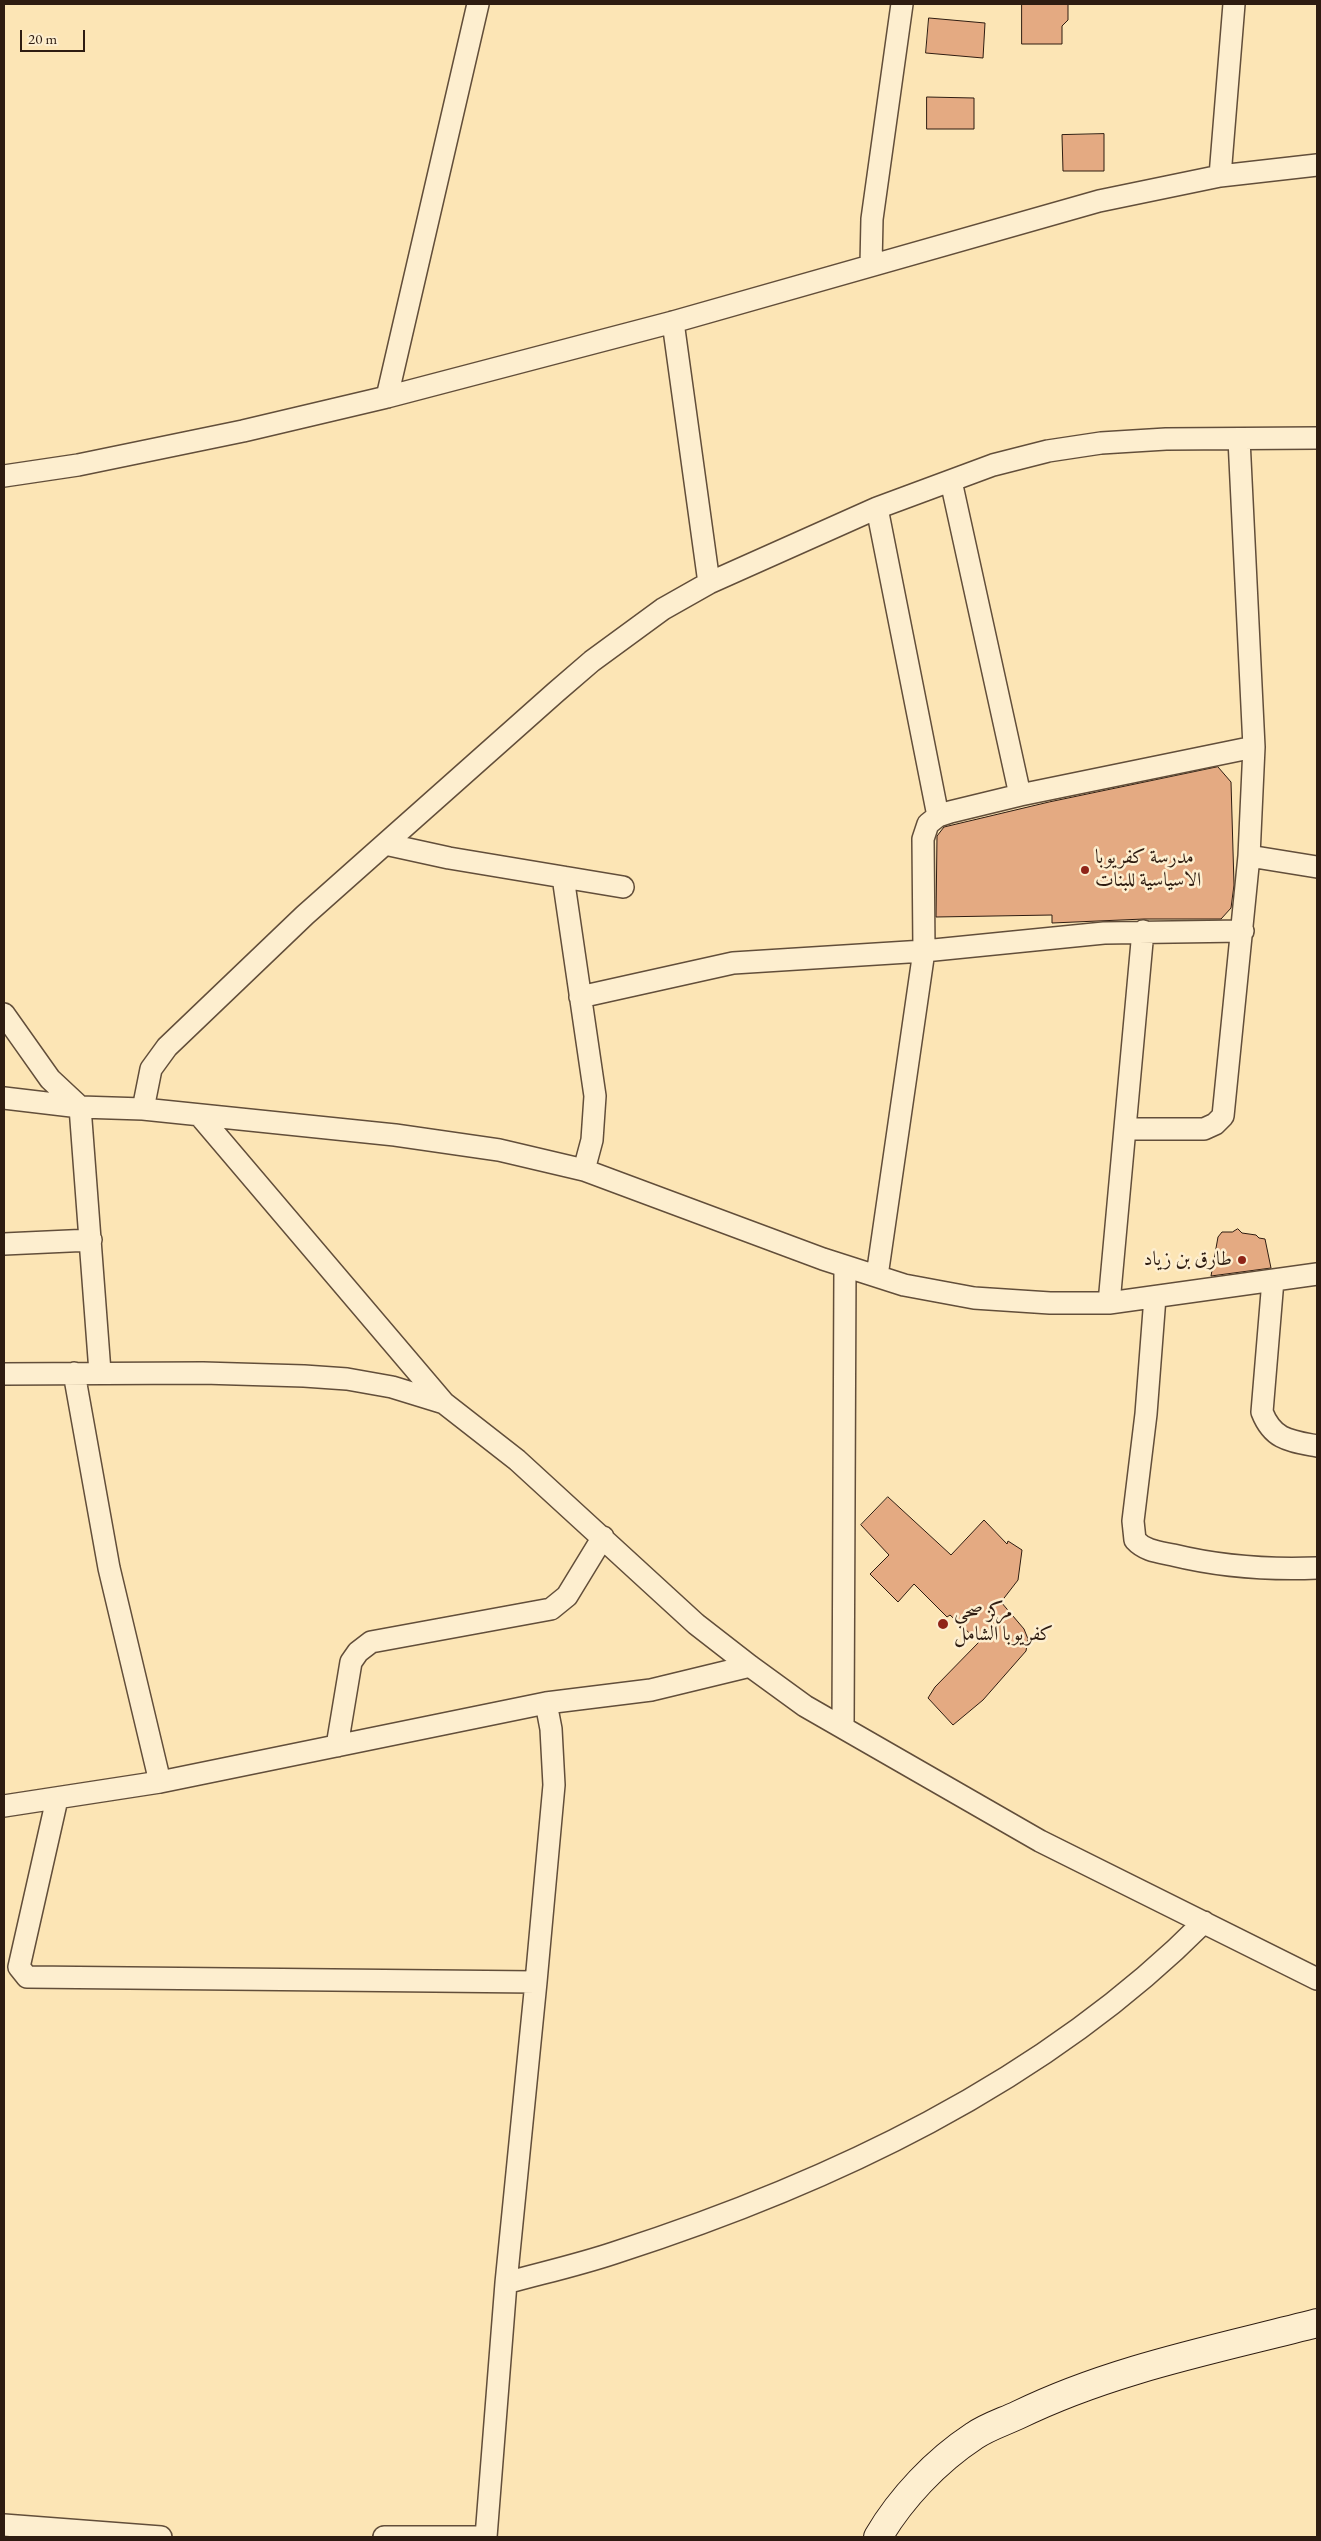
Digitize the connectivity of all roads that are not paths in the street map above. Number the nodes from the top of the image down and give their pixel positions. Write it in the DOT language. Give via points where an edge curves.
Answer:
graph roads {
  1 [pos="478,4"];
  2 [pos="902,4"];
  3 [pos="1234,4"];
  4 [pos="1317,165"];
  5 [pos="1220,176"];
  6 [pos="871,265"];
  7 [pos="673,322"];
  8 [pos="387,397"];
  9 [pos="1317,438"];
  10 [pos="1239,439"];
  11 [pos="4,476"];
  12 [pos="951,481"];
  13 [pos="877,508"];
  14 [pos="709,583"];
  15 [pos="1254,747"];
  16 [pos="1020,795"];
  17 [pos="938,816"];
  18 [pos="385,844"];
  19 [pos="1250,856"];
  20 [pos="1317,867"];
  21 [pos="563,877"];
  22 [pos="623,887"];
  23 [pos="1143,931"];
  24 [pos="1243,931"];
  25 [pos="924,951"];
  26 [pos="580,997"];
  27 [pos="4,1014"];
  28 [pos="4,1098"];
  29 [pos="80,1107"];
  30 [pos="143,1108"];
  31 [pos="200,1116"];
  32 [pos="1126,1129"];
  33 [pos="584,1170"];
  34 [pos="91,1240"];
  35 [pos="4,1244"];
  36 [pos="845,1266"];
  37 [pos="1317,1274"];
  38 [pos="877,1276"];
  39 [pos="1273,1280"];
  40 [pos="1155,1297"];
  41 [pos="1109,1303"];
  42 [pos="100,1372"];
  43 [pos="74,1373"];
  44 [pos="4,1374"];
  45 [pos="444,1403"];
  46 [pos="1317,1446"];
  47 [pos="602,1537"];
  48 [pos="1317,1568"];
  49 [pos="750,1666"];
  50 [pos="546,1703"];
  51 [pos="843,1727"];
  52 [pos="337,1746"];
  53 [pos="160,1782"];
  54 [pos="57,1799"];
  55 [pos="4,1806"];
  56 [pos="1204,1922"];
  57 [pos="1317,1979"];
  58 [pos="536,1982"];
  59 [pos="506,2283"];
  60 [pos="1317,2323"];
  61 [pos="4,2525"];
  62 [pos="161,2537"];
  63 [pos="384,2537"];
  64 [pos="486,2537"];
  65 [pos="878,2537"];
  1 -- 8 [label="street"];
  2 -- 6 [label="street" via="872,219"];
  3 -- 5 [label="street"];
  4 -- 5 [label="street"];
  5 -- 6 [label="street" via="1100,201"];
  6 -- 7 [label="street"];
  7 -- 8 [label="street"];
  7 -- 14 [label="street"];
  8 -- 11 [label="street" via="224,435 78,465"];
  9 -- 10 [label="street"];
  10 -- 12 [label="street" via="1101,443 1048,451"];
  10 -- 15 [label="street"];
  12 -- 13 [label="street"];
  12 -- 16 [label="street"];
  13 -- 14 [label="street"];
  13 -- 17 [label="street"];
  14 -- 18 [label="street" via="663,608 592,661"];
  15 -- 16 [label="street"];
  15 -- 19 [label="street"];
  16 -- 17 [label="street"];
  17 -- 25 [label="street" via="928,824 923,839"];
  18 -- 21 [label="street"];
  18 -- 30 [label="street" via="305,915 167,1047 152,1069"];
  19 -- 20 [label="street"];
  19 -- 24 [label="street"];
  21 -- 22 [label="street"];
  21 -- 26 [label="street"];
  23 -- 24 [label="street"];
  23 -- 25 [label="street"];
  23 -- 32 [label="street"];
  24 -- 32 [label="street" via="1222,1116 1216,1124 1204,1129"];
  25 -- 26 [label="street" via="733,963"];
  25 -- 38 [label="street"];
  26 -- 33 [label="street" via="595,1096 592,1140"];
  27 -- 29 [label="street" via="50,1078"];
  28 -- 29 [label="street"];
  29 -- 30 [label="street"];
  29 -- 34 [label="street"];
  30 -- 31 [label="street"];
  31 -- 33 [label="street" via="450,1142"];
  31 -- 45 [label="street"];
  32 -- 41 [label="street"];
  33 -- 36 [label="street"];
  34 -- 35 [label="street"];
  34 -- 42 [label="street"];
  36 -- 38 [label="street"];
  36 -- 51 [label="street"];
  37 -- 39 [label="street"];
  38 -- 41 [label="street" via="904,1285 974,1298"];
  39 -- 40 [label="street"];
  39 -- 46 [label="street" via="1262,1412 1274,1433"];
  40 -- 41 [label="street"];
  40 -- 48 [label="street" via="1133,1521 1135,1540 1146,1549 1207,1563 1268,1570"];
  42 -- 43 [label="street"];
  42 -- 45 [label="street" via="347,1379 392,1387"];
  43 -- 44 [label="street"];
  43 -- 53 [label="street" via="109,1568"];
  45 -- 47 [label="street" via="517,1460"];
  47 -- 49 [label="street" via="696,1624"];
  47 -- 52 [label="street" via="567,1596 551,1609 371,1642 358,1652 351,1662"];
  49 -- 50 [label="street" via="651,1690"];
  49 -- 51 [label="street" via="805,1706"];
  50 -- 52 [label="street"];
  50 -- 58 [label="street" via="554,1785"];
  51 -- 56 [label="street" via="1040,1841"];
  52 -- 53 [label="street"];
  53 -- 54 [label="street"];
  54 -- 55 [label="street"];
  54 -- 58 [label="street" via="19,1967 27,1977"];
  56 -- 57 [label="street"];
  56 -- 59 [label="street" via="1167,1959 1117,2001 1045,2052 956,2108 829,2171 718,2217 612,2254"];
  58 -- 59 [label="street"];
  59 -- 64 [label="street"];
  60 -- 65 [label="main road" via="1114,2377 1048,2400 974,2436 930,2472 891,2515"];
  61 -- 62 [label="street"];
  63 -- 64 [label="street"];
}
